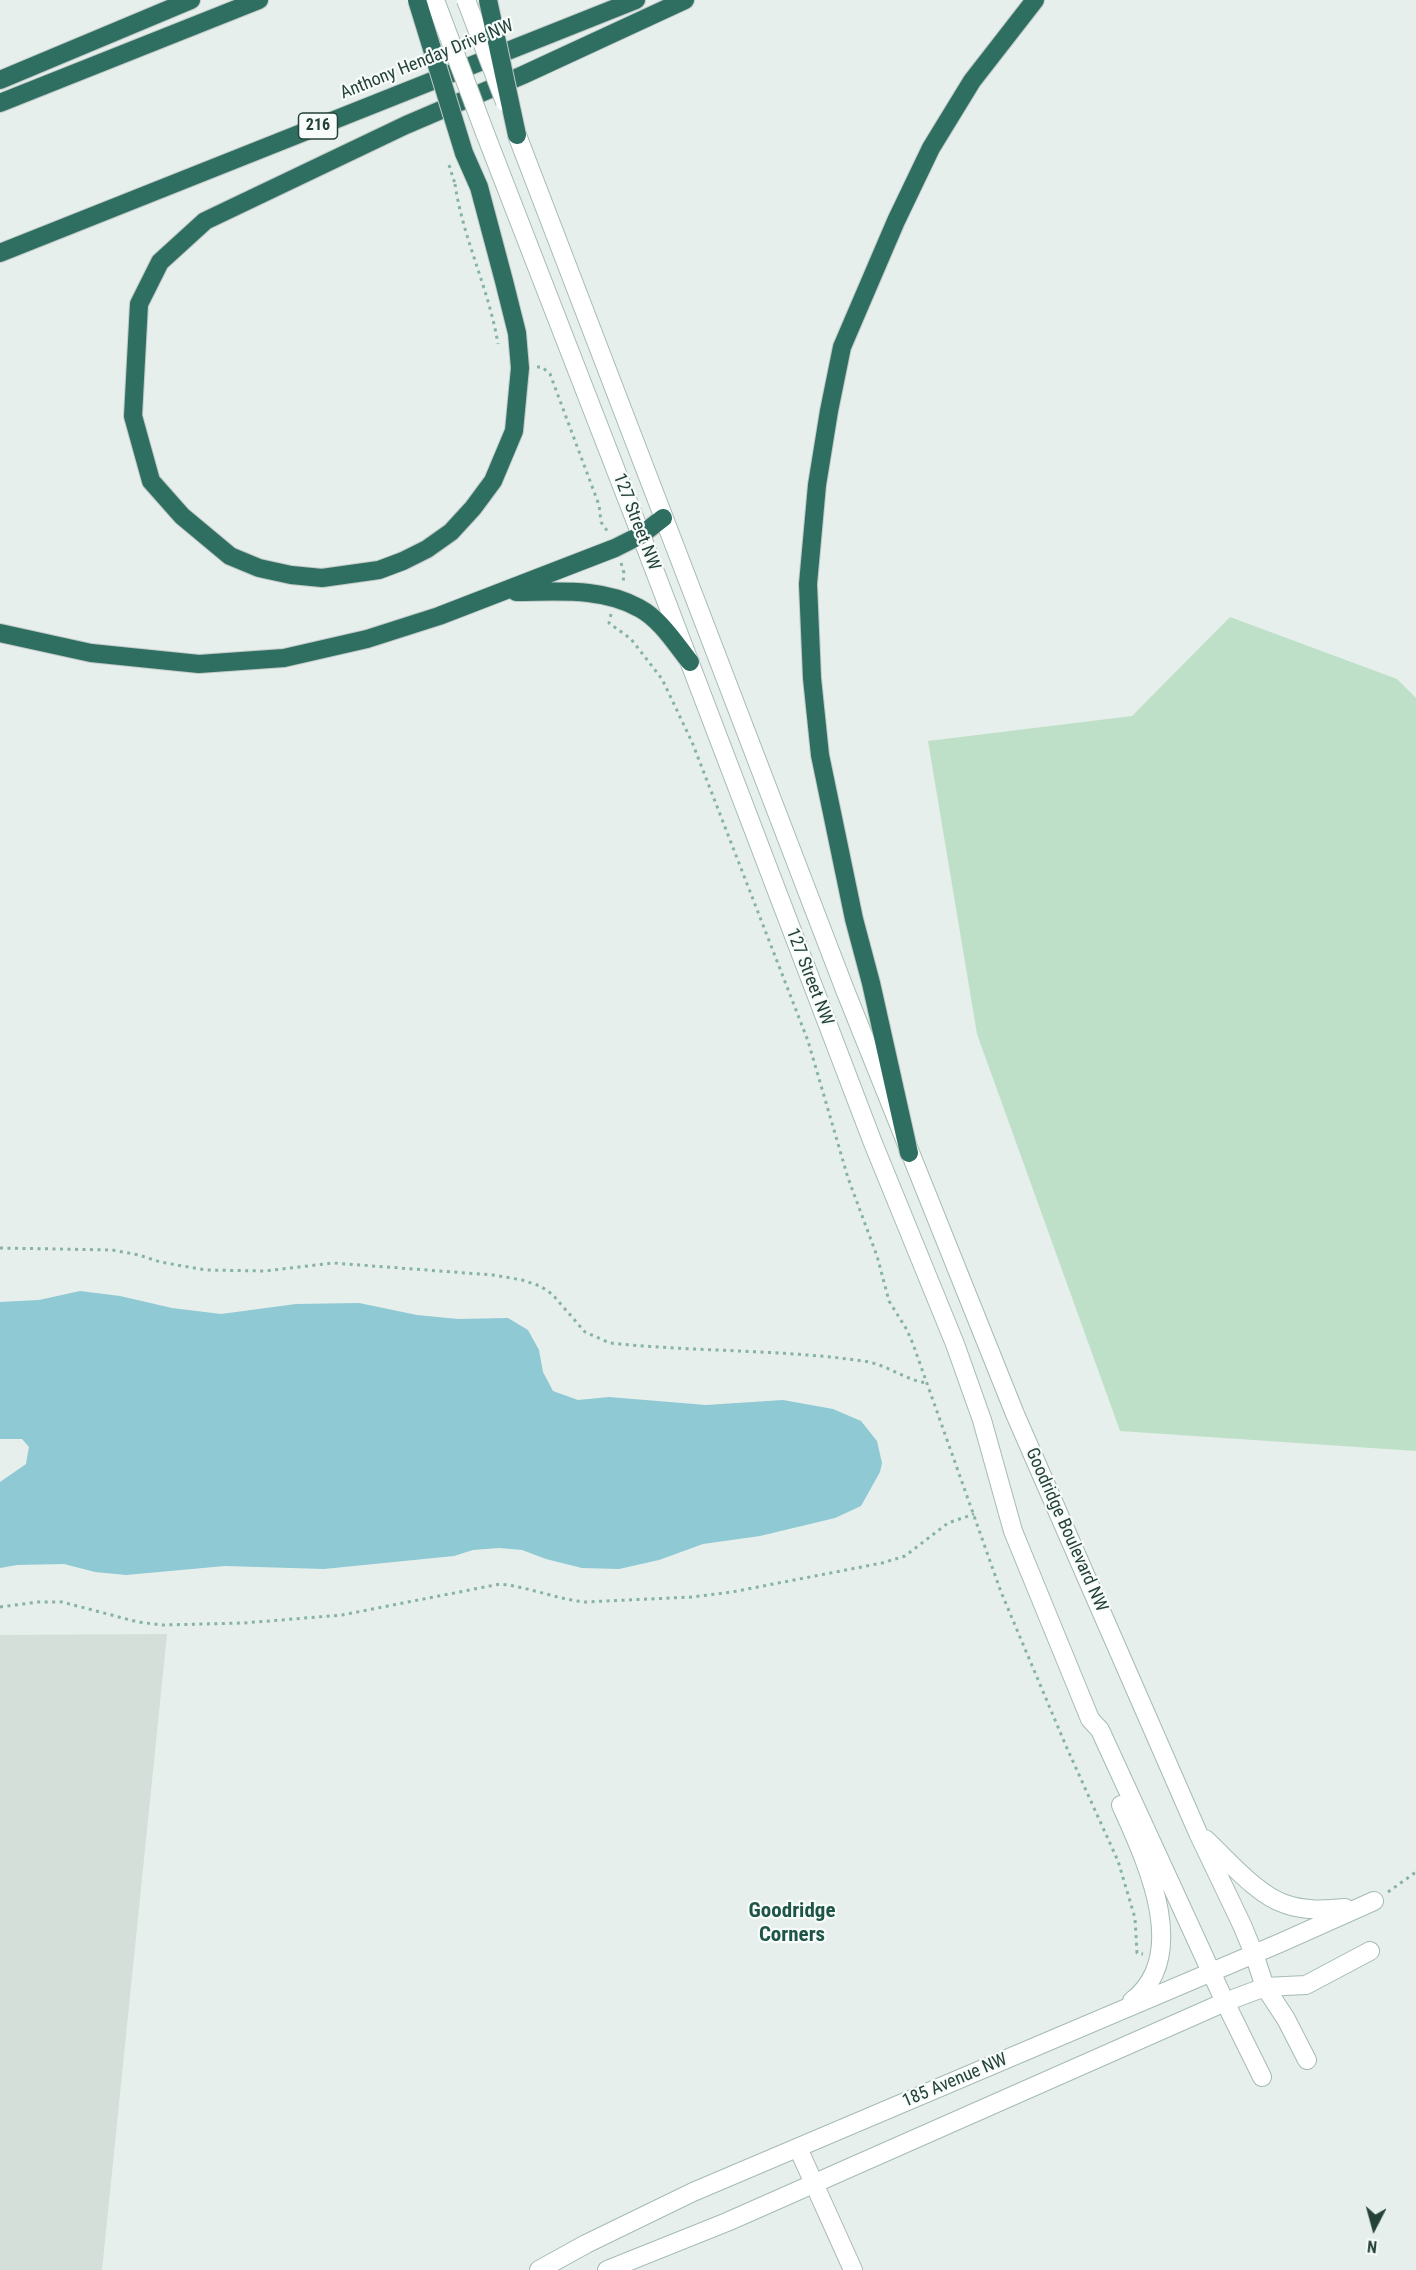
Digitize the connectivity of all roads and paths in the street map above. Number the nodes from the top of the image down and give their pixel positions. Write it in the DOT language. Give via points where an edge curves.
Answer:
graph roads {
  1 [pos="191,0"];
  2 [pos="259,0"];
  3 [pos="417,0"];
  4 [pos="435,0"];
  5 [pos="466,0"];
  6 [pos="488,0"];
  7 [pos="636,0"];
  8 [pos="685,0"];
  9 [pos="1035,0"];
  10 [pos="0,80"];
  11 [pos="0,103"];
  12 [pos="517,135"];
  13 [pos="455,184"];
  14 [pos="0,253"];
  15 [pos="499,352"];
  16 [pos="520,368"];
  17 [pos="663,518"];
  18 [pos="641,535"];
  19 [pos="615,548"];
  20 [pos="505,592"];
  21 [pos="617,599"];
  22 [pos="0,633"];
  23 [pos="690,662"];
  24 [pos="845,990"];
  25 [pos="909,1153"];
  26 [pos="0,1248"];
  27 [pos="927,1383"];
  28 [pos="974,1514"];
  29 [pos="0,1607"];
  30 [pos="1089,1719"];
  31 [pos="1198,1833"];
  32 [pos="1416,1872"];
  33 [pos="1369,1903"];
  34 [pos="1370,1951"];
  35 [pos="1145,1954"];
  36 [pos="1254,1954"];
  37 [pos="1211,1972"];
  38 [pos="1265,1987"];
  39 [pos="1225,2002"];
  40 [pos="1117,2012"];
  41 [pos="1307,2060"];
  42 [pos="1262,2077"];
  43 [pos="798,2148"];
  44 [pos="813,2184"];
  45 [pos="539,2270"];
  46 [pos="607,2270"];
  47 [pos="853,2270"];
  1 -- 10 [label="highway"];
  2 -- 11 [label="highway"];
  3 -- 16 [label="highway, bridge" via="464,153 479,187 517,333"];
  4 -- 18 [label="main road, 127 Street NW, bridge"];
  5 -- 12 [label="main road, 127 Street NW, bridge"];
  6 -- 12 [label="highway, bridge"];
  7 -- 14 [label="highway, Anthony Henday Drive NW / 216"];
  8 -- 16 [label="highway" via="406,125 205,221 160,262 139,304 133,417 151,481 182,516 230,556 291,575 352,575 379,570 427,549 451,532 473,508 493,481 514,431"];
  9 -- 25 [label="highway" via="972,81 931,148 896,221 842,347 817,485 808,584 820,755"];
  12 -- 17 [label="main road, 127 Street NW"];
  13 -- 15 [label="path"];
  16 -- 19 [label="path" via="542,367 550,374 599,505 601,522"];
  17 -- 18 [label="highway"];
  17 -- 24 [label="main road, 127 Street NW"];
  18 -- 19 [label="highway"];
  18 -- 23 [label="main road, 127 Street NW"];
  19 -- 20 [label="highway"];
  19 -- 21 [label="path" via="624,573"];
  20 -- 21 [label="highway" via="590,592"];
  20 -- 22 [label="highway" via="367,639 284,658 199,664 91,653"];
  21 -- 23 [label="highway" via="640,608 663,627"];
  21 -- 27 [label="path" via="609,623 631,639 662,679 692,742 808,1041 889,1301 907,1330"];
  23 -- 30 [label="main road, 127 Street NW" via="955,1344 982,1420 1012,1531"];
  24 -- 25 [label="main road, Goodridge Boulevard NW"];
  25 -- 31 [label="main road, Goodridge Boulevard NW" via="1015,1414"];
  26 -- 27 [label="path" via="112,1250 206,1270 265,1271 333,1263 493,1275 540,1286 585,1332 610,1343 808,1354 864,1361 893,1370 911,1381"];
  27 -- 28 [label="path"];
  28 -- 29 [label="path" via="948,1523 911,1553 882,1563 692,1597 585,1602 500,1584 342,1615 162,1625 62,1602"];
  28 -- 35 [label="path" via="1013,1622 1118,1861 1135,1918 1137,1953"];
  30 -- 37 [label="main road" via="1100,1730"];
  30 -- 40 [label="main road" via="1107,1775 1147,1863 1159,1915 1160,1956 1156,1970 1147,1988"];
  31 -- 33 [label="main road" via="1250,1881 1282,1904 1319,1911"];
  31 -- 36 [label="main road, Goodridge Boulevard NW"];
  32 -- 33 [label="path"];
  33 -- 36 [label="main road, 185 Avenue NW"];
  34 -- 38 [label="main road, 185 Avenue NW" via="1306,1985"];
  36 -- 37 [label="main road, 185 Avenue NW"];
  36 -- 38 [label="main road, Goodridge Boulevard NW"];
  37 -- 39 [label="main road"];
  37 -- 40 [label="main road, 185 Avenue NW"];
  38 -- 39 [label="main road, 185 Avenue NW"];
  38 -- 41 [label="main road, Goodridge Boulevard NW"];
  39 -- 42 [label="main road"];
  39 -- 44 [label="main road, 185 Avenue NW"];
  40 -- 43 [label="main road, 185 Avenue NW"];
  43 -- 44 [label="main road"];
  43 -- 45 [label="main road, 185 Avenue NW" via="693,2192"];
  44 -- 46 [label="main road, 185 Avenue NW"];
  44 -- 47 [label="main road"];
}
